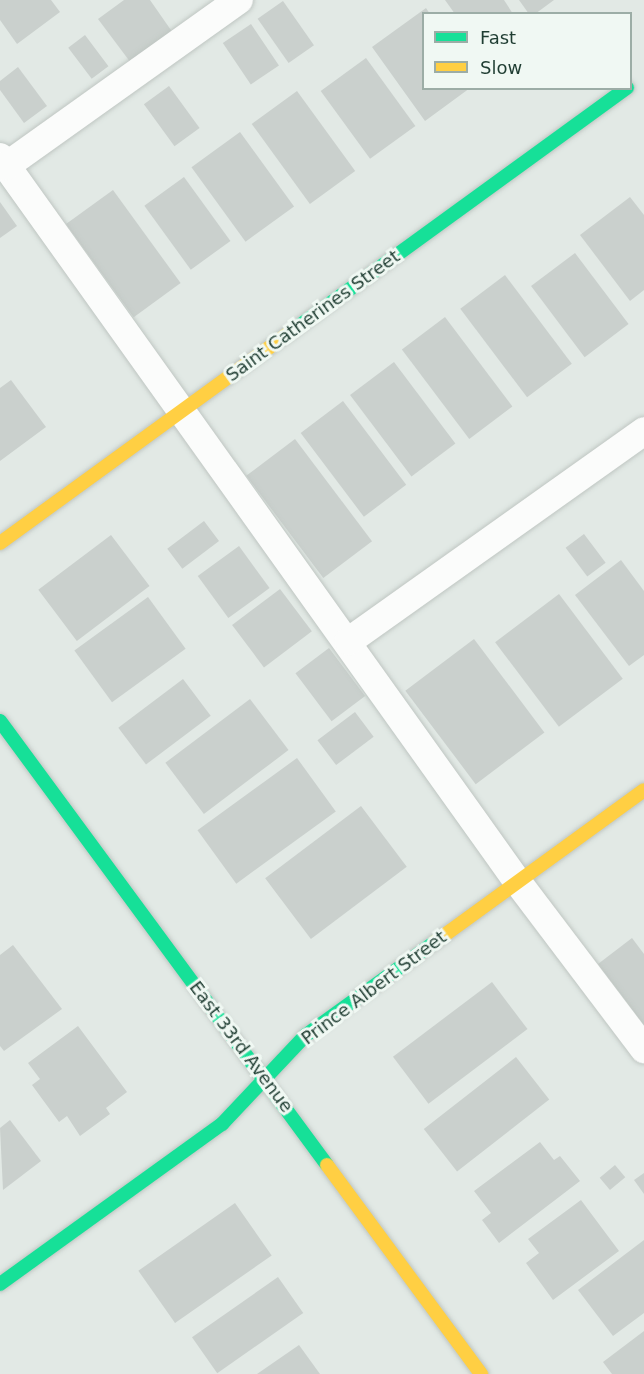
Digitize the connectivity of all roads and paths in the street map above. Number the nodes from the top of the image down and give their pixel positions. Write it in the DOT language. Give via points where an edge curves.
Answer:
graph roads {
  1 [pos="239,0"];
  2 [pos="624,90"];
  3 [pos="3,162"];
  4 [pos="182,411"];
  5 [pos="644,431"];
  6 [pos="0,543"];
  7 [pos="349,641"];
  8 [pos="0,721"];
  9 [pos="644,790"];
  10 [pos="518,881"];
  11 [pos="644,1049"];
  12 [pos="265,1079"];
  13 [pos="0,1284"];
  14 [pos="481,1374"];
  1 -- 3 [label="lane"];
  2 -- 4 [label="street, Saint Catherines Street"];
  3 -- 4 [label="lane"];
  4 -- 6 [label="street, Saint Catherines Street"];
  4 -- 7 [label="lane"];
  5 -- 7 [label="lane"];
  7 -- 10 [label="lane"];
  8 -- 12 [label="street, East 33rd Avenue"];
  9 -- 10 [label="street, Prince Albert Street"];
  10 -- 11 [label="lane"];
  10 -- 12 [label="street, Prince Albert Street" via="306,1035"];
  12 -- 13 [label="street, Prince Albert Street" via="222,1124"];
  12 -- 14 [label="street, East 33rd Avenue"];
}
